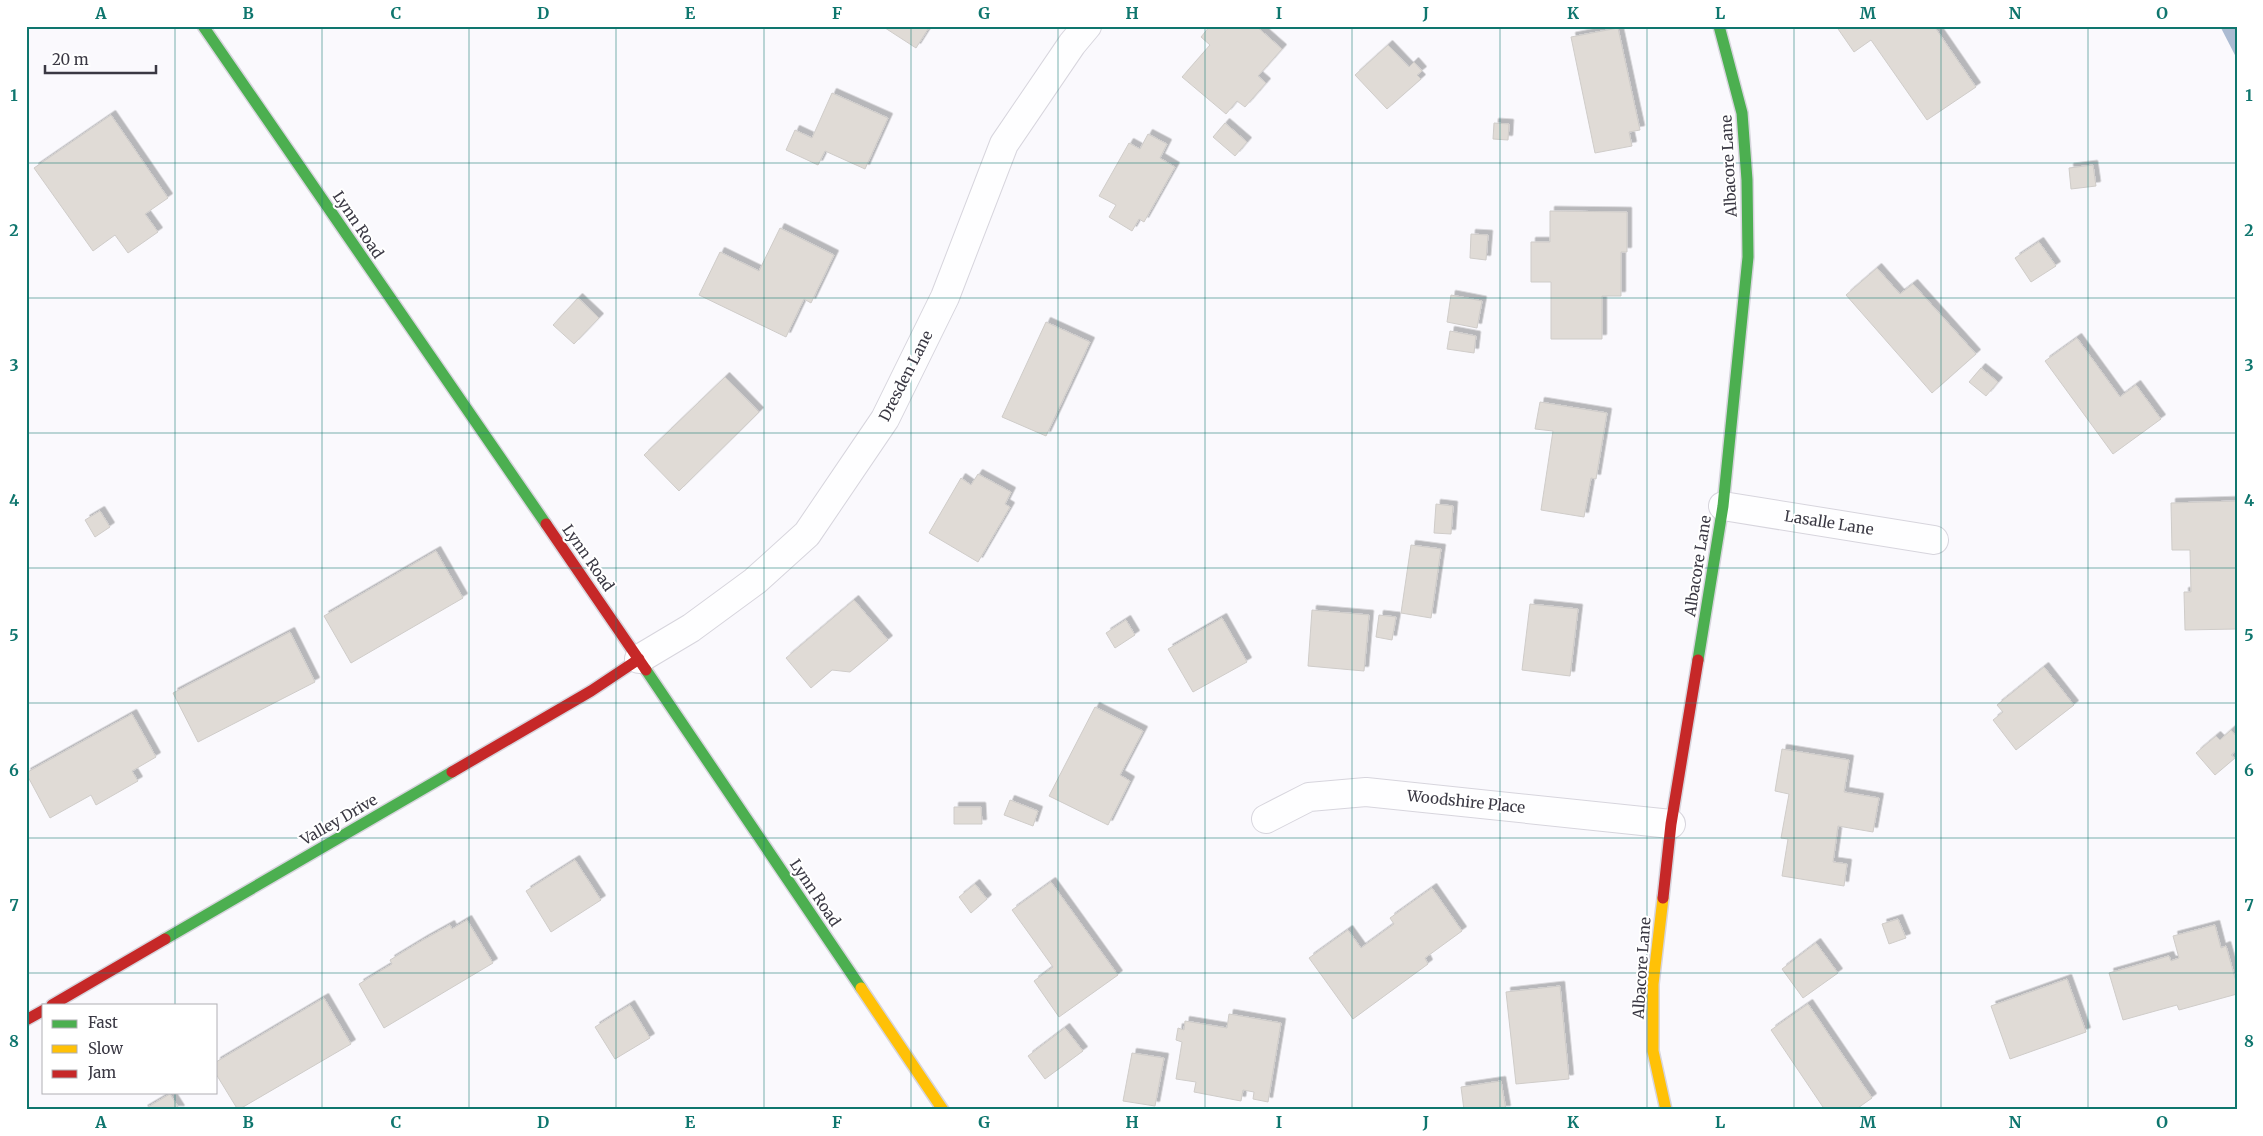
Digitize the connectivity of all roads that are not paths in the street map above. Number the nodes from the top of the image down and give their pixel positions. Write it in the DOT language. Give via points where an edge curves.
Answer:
graph roads {
  1 [pos="203,26"];
  2 [pos="1087,26"];
  3 [pos="1720,26"];
  4 [pos="1723,506"];
  5 [pos="1934,540"];
  6 [pos="639,659"];
  7 [pos="1266,819"];
  8 [pos="1671,824"];
  9 [pos="54,1004"];
  10 [pos="42,1011"];
  11 [pos="26,1020"];
  12 [pos="943,1110"];
  13 [pos="1666,1110"];
  1 -- 6 [label="street, Lynn Road"];
  2 -- 6 [label="street, Dresden Lane" via="1004,144 945,298 886,419 808,534 756,581 691,628"];
  3 -- 4 [label="street, Albacore Lane" via="1742,113 1748,231"];
  4 -- 5 [label="street, Lasalle Lane"];
  4 -- 8 [label="street, Albacore Lane"];
  6 -- 9 [label="street, Valley Drive" via="591,691"];
  6 -- 12 [label="street, Lynn Road"];
  7 -- 8 [label="street, Woodshire Place" via="1309,798 1366,792"];
  8 -- 13 [label="street, Albacore Lane" via="1653,984 1654,1051"];
  10 -- 11 [label="street"];
}
